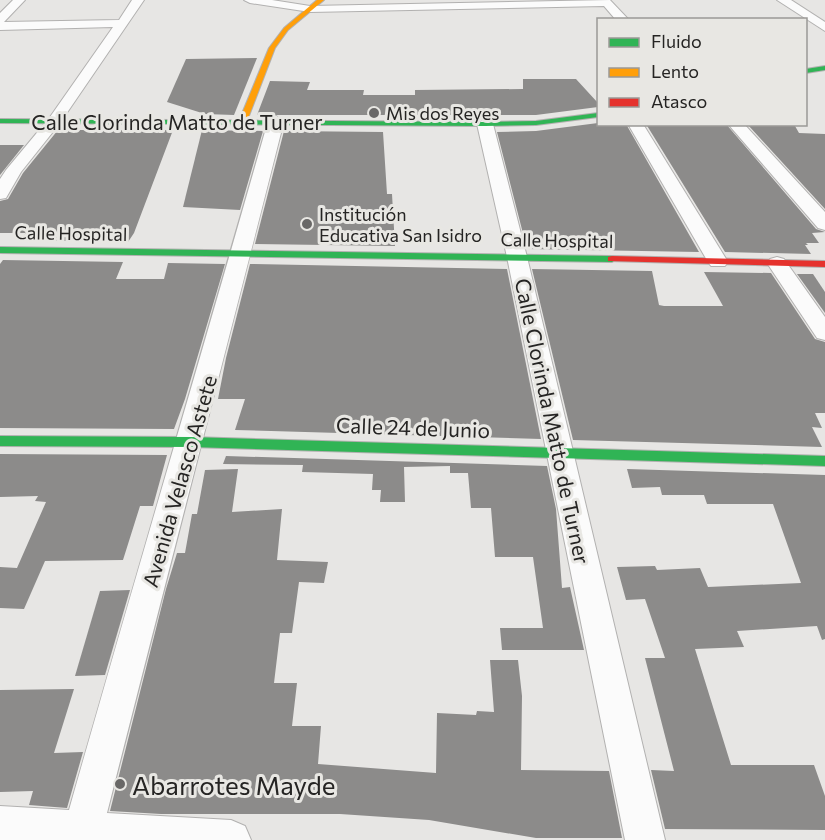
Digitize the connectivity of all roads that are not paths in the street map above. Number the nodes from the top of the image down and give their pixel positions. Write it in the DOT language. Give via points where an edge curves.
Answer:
graph roads {
  1 [pos="19,0"];
  2 [pos="138,0"];
  3 [pos="250,0"];
  4 [pos="783,0"];
  5 [pos="605,2"];
  6 [pos="499,3"];
  7 [pos="316,4"];
  8 [pos="621,18"];
  9 [pos="0,20"];
  10 [pos="122,23"];
  11 [pos="0,26"];
  12 [pos="825,27"];
  13 [pos="825,68"];
  14 [pos="807,71"];
  15 [pos="597,115"];
  16 [pos="55,120"];
  17 [pos="0,121"];
  18 [pos="243,121"];
  19 [pos="276,121"];
  20 [pos="485,124"];
  21 [pos="636,126"];
  22 [pos="737,126"];
  23 [pos="0,194"];
  24 [pos="825,224"];
  25 [pos="0,250"];
  26 [pos="241,254"];
  27 [pos="517,257"];
  28 [pos="718,262"];
  29 [pos="777,263"];
  30 [pos="825,264"];
  31 [pos="825,333"];
  32 [pos="0,441"];
  33 [pos="191,442"];
  34 [pos="559,452"];
  35 [pos="825,461"];
  36 [pos="0,826"];
  37 [pos="82,835"];
  38 [pos="231,840"];
  39 [pos="645,840"];
  1 -- 9 [label="street"];
  2 -- 10 [label="street"];
  3 -- 7 [label="street"];
  4 -- 12 [label="street"];
  5 -- 6 [label="street"];
  5 -- 8 [label="street"];
  6 -- 7 [label="street"];
  7 -- 18 [label="street" via="286,29 272,48"];
  10 -- 11 [label="street"];
  10 -- 16 [label="street"];
  13 -- 14 [label="street"];
  15 -- 20 [label="street" via="536,123"];
  16 -- 17 [label="street, Calle Clorinda Matto de Turner"];
  16 -- 18 [label="street, Calle Clorinda Matto de Turner"];
  16 -- 23 [label="street" via="33,144"];
  18 -- 19 [label="street, Calle Clorinda Matto de Turner"];
  19 -- 20 [label="street, Calle Clorinda Matto de Turner"];
  19 -- 26 [label="street, Avenida Velasco Astete"];
  20 -- 27 [label="street, Calle Clorinda Matto de Turner"];
  21 -- 28 [label="street"];
  22 -- 24 [label="street"];
  25 -- 26 [label="street, Calle Hospital"];
  26 -- 27 [label="street, Calle Hospital"];
  26 -- 33 [label="street, Avenida Velasco Astete"];
  27 -- 28 [label="street, Calle Hospital"];
  27 -- 34 [label="street, Calle Clorinda Matto de Turner"];
  28 -- 29 [label="street, Calle Hospital"];
  29 -- 30 [label="street, Calle Hospital"];
  29 -- 31 [label="street"];
  32 -- 33 [label="street, Calle 24 de Junio"];
  33 -- 34 [label="street, Calle 24 de Junio"];
  33 -- 37 [label="street, Avenida Velasco Astete"];
  34 -- 35 [label="street, Calle 24 de Junio"];
  34 -- 39 [label="street, Calle Clorinda Matto de Turner"];
  36 -- 37 [label="street"];
  37 -- 38 [label="street"];
}
